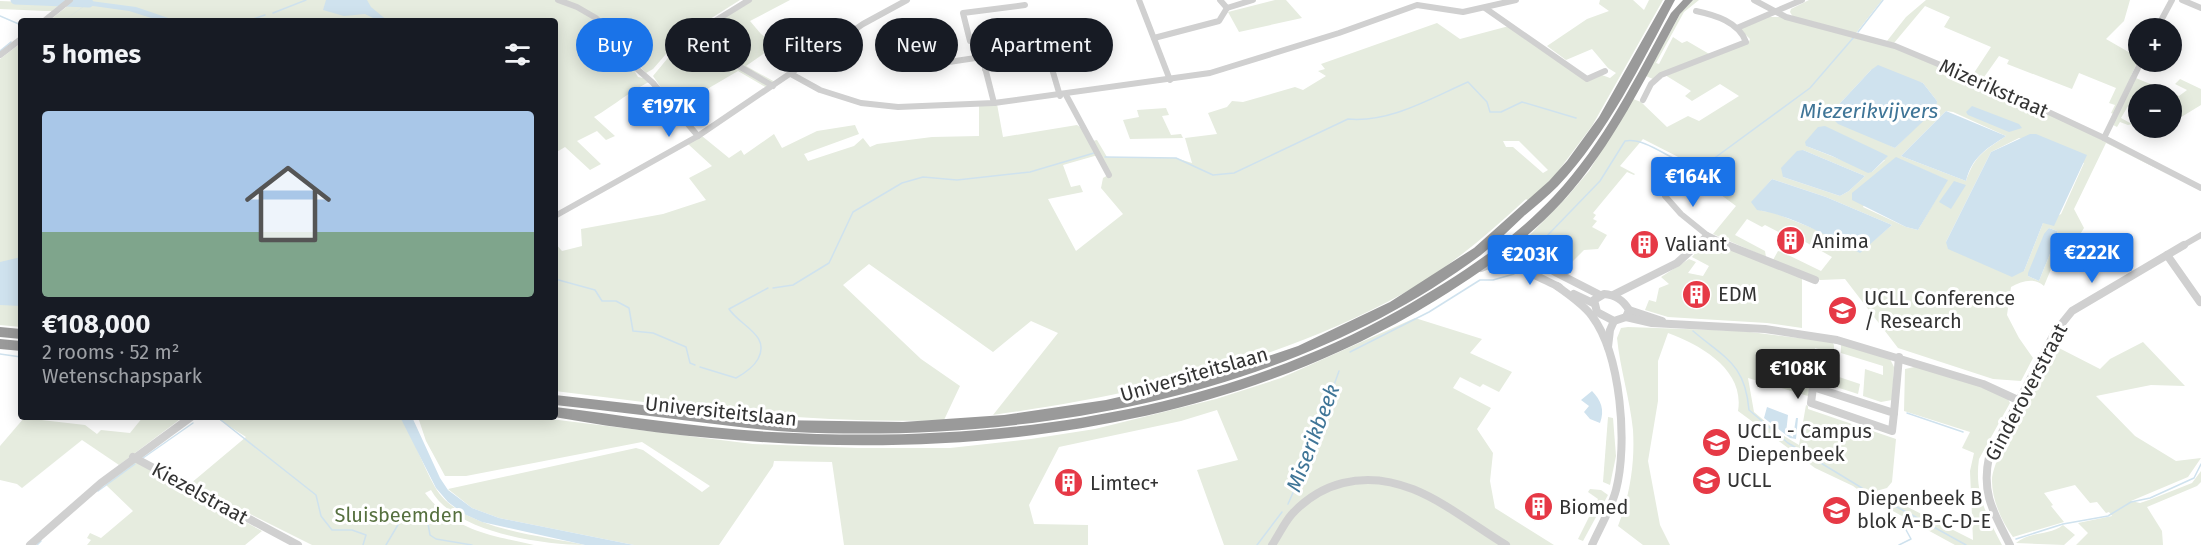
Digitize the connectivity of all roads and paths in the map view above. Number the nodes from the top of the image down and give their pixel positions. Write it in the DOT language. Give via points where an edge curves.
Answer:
graph roads {
  1 [pos="70,0"];
  2 [pos="558,0"];
  3 [pos="749,0"];
  4 [pos="890,0"];
  5 [pos="907,0"];
  6 [pos="1139,0"];
  7 [pos="1220,0"];
  8 [pos="1253,0"];
  9 [pos="1516,0"];
  10 [pos="1670,0"];
  11 [pos="1688,0"];
  12 [pos="1754,0"];
  13 [pos="1803,0"];
  14 [pos="2172,0"];
  15 [pos="2182,0"];
  16 [pos="896,5"];
  17 [pos="1025,5"];
  18 [pos="1227,8"];
  19 [pos="1485,8"];
  20 [pos="2201,9"];
  21 [pos="1696,11"];
  22 [pos="1777,12"];
  23 [pos="48,18"];
  24 [pos="2162,18"];
  25 [pos="1737,28"];
  26 [pos="1154,38"];
  27 [pos="18,41"];
  28 [pos="970,41"];
  29 [pos="0,55"];
  30 [pos="1605,71"];
  31 [pos="986,72"];
  32 [pos="1054,72"];
  33 [pos="2136,72"];
  34 [pos="791,74"];
  35 [pos="1170,80"];
  36 [pos="773,86"];
  37 [pos="1063,95"];
  38 [pos="1643,100"];
  39 [pos="994,103"];
  40 [pos="698,136"];
  41 [pos="2104,138"];
  42 [pos="1109,175"];
  43 [pos="2201,188"];
  44 [pos="1665,196"];
  45 [pos="558,214"];
  46 [pos="1524,231"];
  47 [pos="1707,235"];
  48 [pos="2201,235"];
  49 [pos="1493,239"];
  50 [pos="1509,244"];
  51 [pos="1498,252"];
  52 [pos="2167,255"];
  53 [pos="1533,258"];
  54 [pos="1516,264"];
  55 [pos="1473,271"];
  56 [pos="1815,280"];
  57 [pos="1632,285"];
  58 [pos="1557,286"];
  59 [pos="1600,295"];
  60 [pos="1612,295"];
  61 [pos="2199,302"];
  62 [pos="1593,303"];
  63 [pos="1627,310"];
  64 [pos="1601,316"];
  65 [pos="1614,321"];
  66 [pos="0,332"];
  67 [pos="18,334"];
  68 [pos="1602,334"];
  69 [pos="0,344"];
  70 [pos="18,346"];
  71 [pos="1608,351"];
  72 [pos="1899,357"];
  73 [pos="558,400"];
  74 [pos="2020,401"];
  75 [pos="558,412"];
  76 [pos="1894,413"];
  77 [pos="187,420"];
  78 [pos="954,432"];
  79 [pos="134,457"];
  80 [pos="30,545"];
  81 [pos="298,545"];
  82 [pos="1272,545"];
  83 [pos="1506,545"];
  84 [pos="1592,545"];
  85 [pos="2010,545"];
  1 -- 23 [label="street"];
  2 -- 40 [label="street" via="596,18"];
  3 -- 36 [label="street" via="697,32 695,38"];
  4 -- 16 [label="street"];
  5 -- 16 [label="street"];
  6 -- 26 [label="street"];
  7 -- 18 [label="street"];
  8 -- 18 [label="street"];
  9 -- 19 [label="street"];
  10 -- 49 [label="highway, Universiteitslaan" via="1580,152"];
  11 -- 46 [label="highway, Universiteitslaan" via="1676,13 1597,152 1558,199"];
  12 -- 22 [label="street, Mizerikstraat"];
  13 -- 22 [label="street"];
  14 -- 24 [label="street"];
  15 -- 20 [label="street"];
  16 -- 34 [label="street"];
  17 -- 28 [label="street" via="963,13"];
  18 -- 26 [label="street" via="1219,21"];
  19 -- 30 [label="street" via="1587,79"];
  19 -- 35 [label="street" via="1463,12 1430,5 1412,6 1210,73"];
  21 -- 25 [label="street"];
  22 -- 25 [label="street"];
  22 -- 41 [label="street, Mizerikstraat" via="1895,46"];
  25 -- 38 [label="street" via="1746,42 1661,75"];
  26 -- 35 [label="street"];
  27 -- 29 [label="street"];
  31 -- 39 [label="street"];
  32 -- 37 [label="street"];
  33 -- 41 [label="street"];
  34 -- 36 [label="street"];
  34 -- 39 [label="street" via="834,96 861,103 898,107"];
  35 -- 37 [label="street"];
  36 -- 40 [label="street"];
  37 -- 39 [label="street"];
  37 -- 42 [label="street"];
  40 -- 45 [label="street"];
  41 -- 43 [label="street, Mizerikstraat"];
  44 -- 47 [label="street"];
  46 -- 50 [label="highway, Universiteitslaan"];
  46 -- 53 [label="street" via="1526,248"];
  47 -- 56 [label="street"];
  47 -- 57 [label="street" via="1683,259"];
  48 -- 52 [label="street, Ginderoverstraat"];
  49 -- 50 [label="street"];
  49 -- 51 [label="street"];
  49 -- 78 [label="highway, Universiteitslaan" via="1389,308 1278,358 1141,399"];
  50 -- 51 [label="highway, Universiteitslaan"];
  50 -- 53 [label="street"];
  51 -- 54 [label="street"];
  51 -- 55 [label="highway, Universiteitslaan"];
  52 -- 61 [label="street"];
  52 -- 74 [label="street, Ginderoverstraat" via="2072,311 2055,332"];
  53 -- 59 [label="street"];
  54 -- 55 [label="street" via="1491,264"];
  54 -- 58 [label="street"];
  55 -- 78 [label="highway, Universiteitslaan" via="1414,309 1345,344 1269,375 1146,410 1043,429"];
  57 -- 60 [label="street"];
  57 -- 63 [label="street"];
  58 -- 62 [label="street"];
  58 -- 68 [label="street" via="1587,311"];
  59 -- 60 [label="street"];
  59 -- 62 [label="street"];
  60 -- 63 [label="street"];
  62 -- 64 [label="street"];
  63 -- 65 [label="street"];
  63 -- 72 [label="street" via="1652,323 1765,329 1815,336"];
  64 -- 65 [label="street"];
  64 -- 68 [label="street"];
  65 -- 71 [label="street"];
  66 -- 67 [label="highway"];
  68 -- 71 [label="street"];
  69 -- 70 [label="highway"];
  71 -- 84 [label="street" via="1620,421 1620,463 1615,492"];
  72 -- 74 [label="street" via="1983,384"];
  72 -- 76 [label="street"];
  73 -- 78 [label="highway, Universiteitslaan" via="801,427"];
  74 -- 85 [label="street, Ginderoverstraat" via="1985,471 1989,505"];
  75 -- 78 [label="highway, Universiteitslaan" via="798,439 895,441"];
  76 -- 76 [label="street" via="1867,404 1813,387 1811,403 1892,431"];
  77 -- 79 [label="street, Kiezelstraat"];
  79 -- 80 [label="street, Kiezelstraat"];
  79 -- 81 [label="street, Kiezelstraat"];
  82 -- 83 [label="street" via="1292,515 1314,495 1350,480 1371,479 1419,491"];
}
